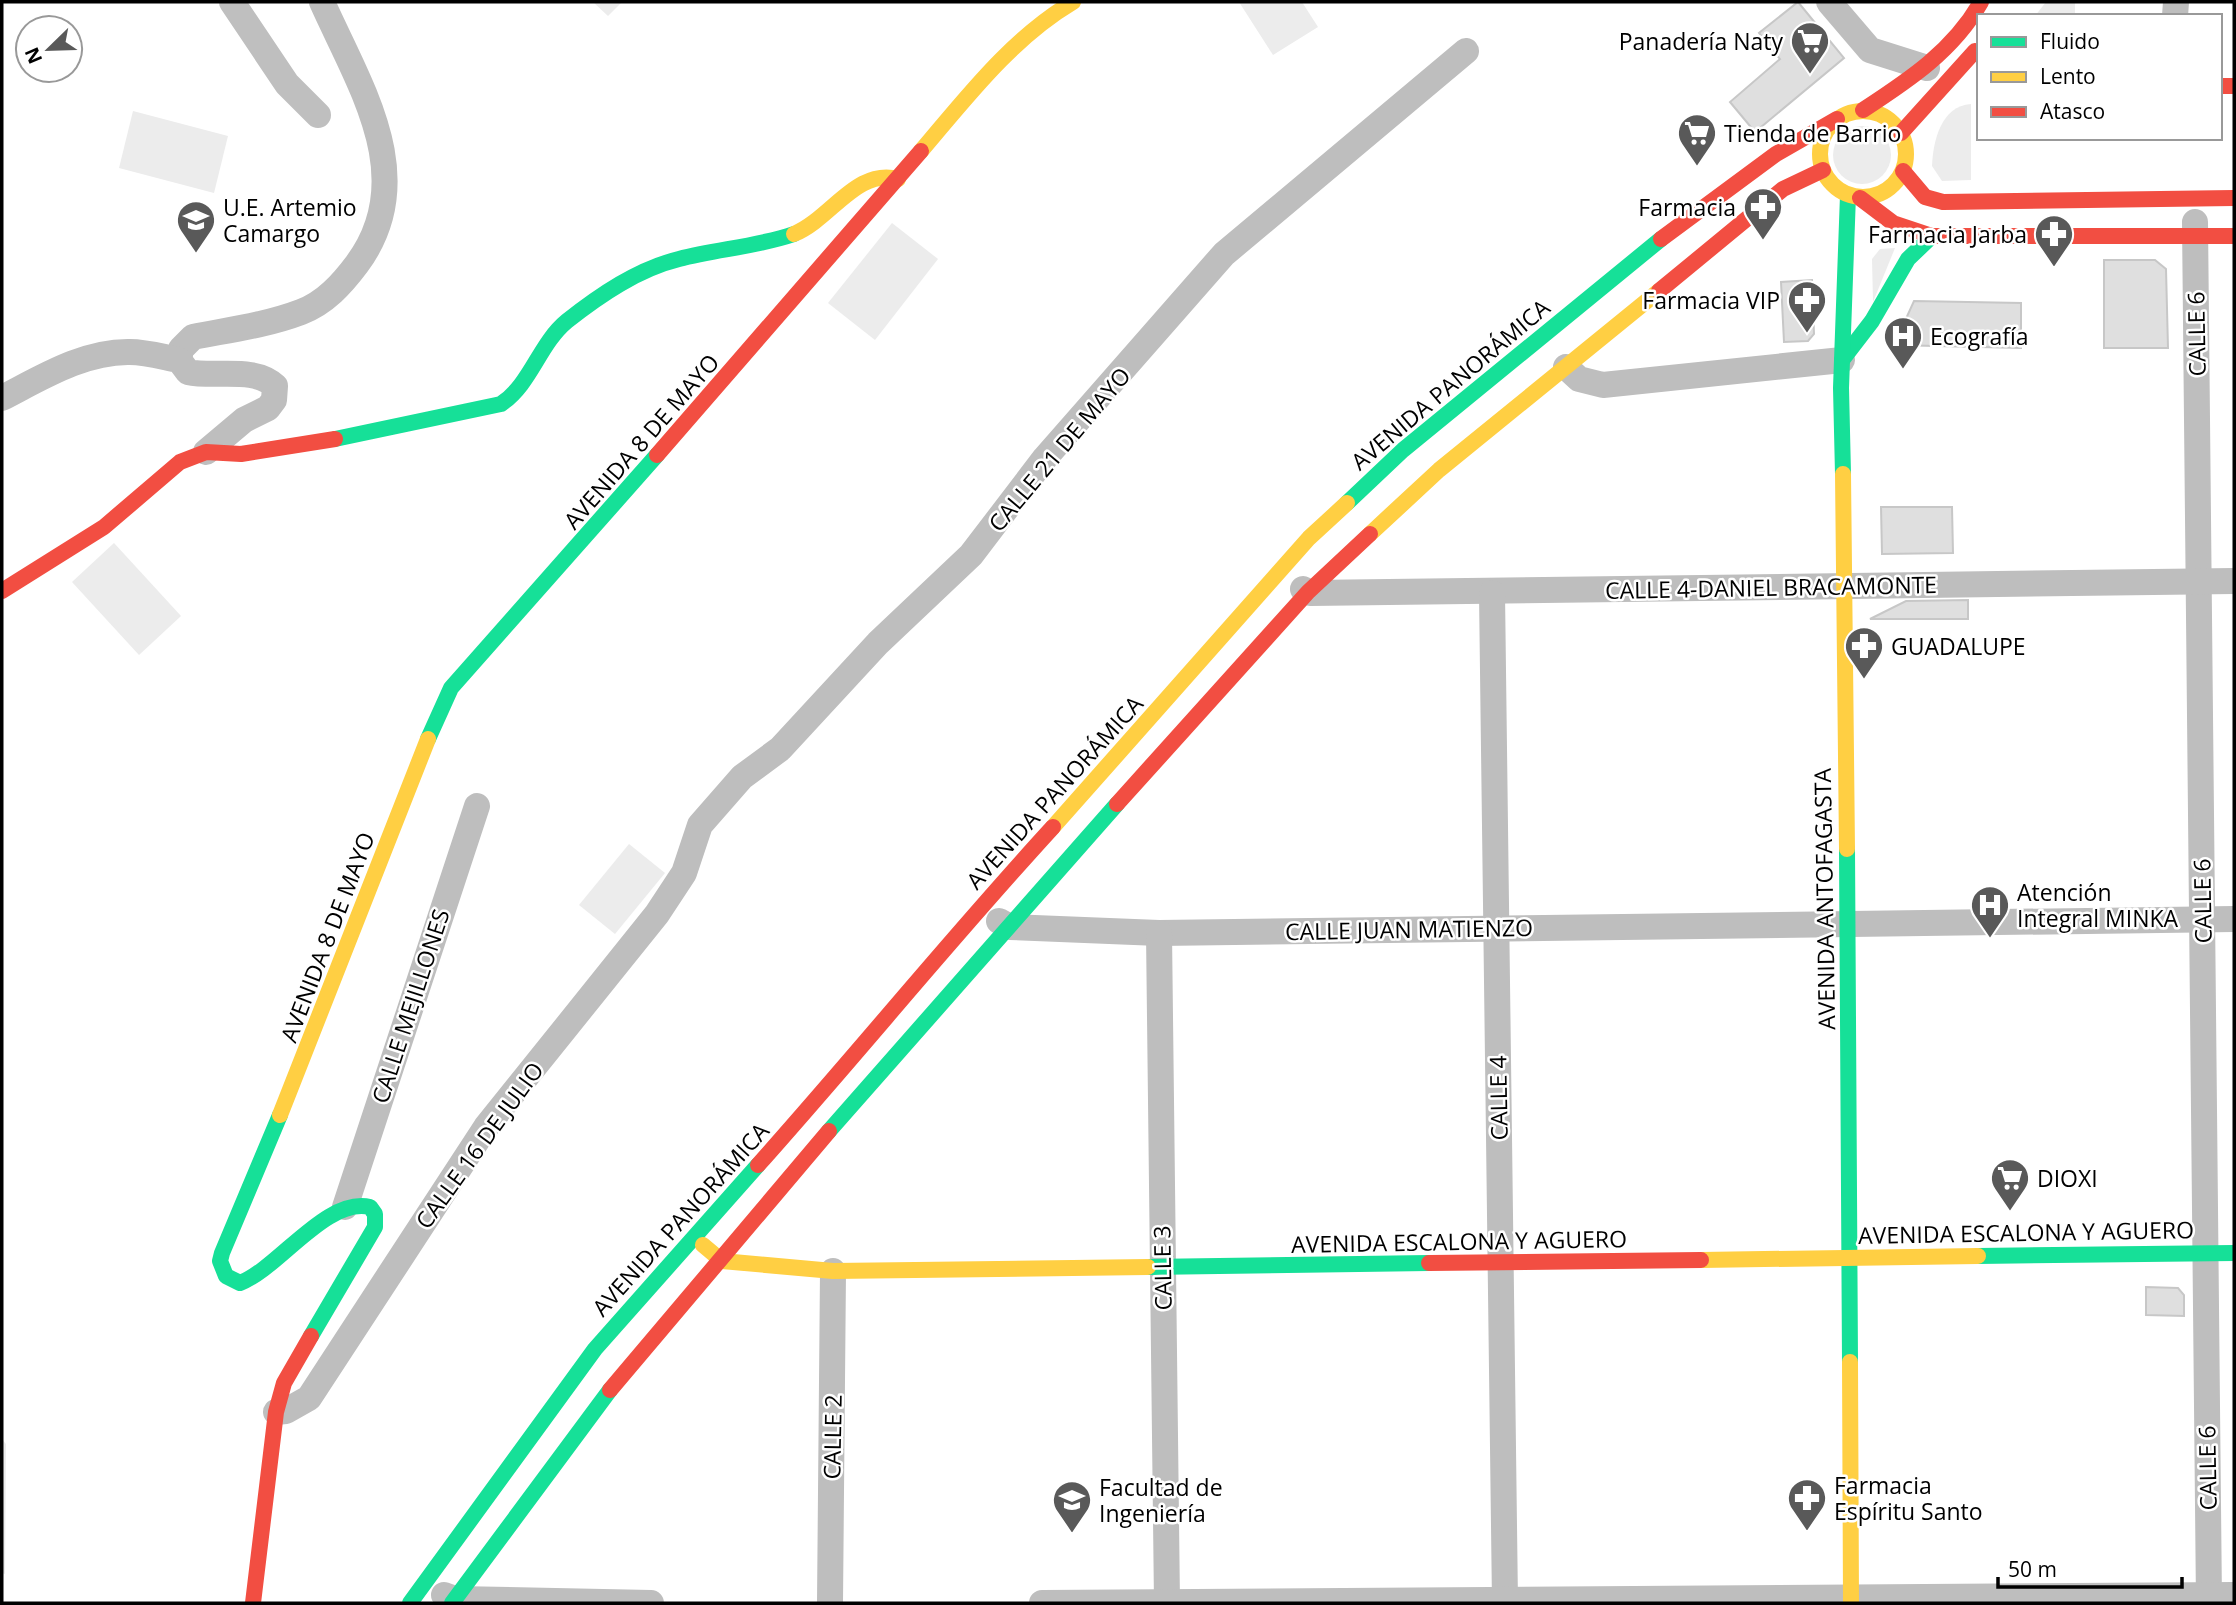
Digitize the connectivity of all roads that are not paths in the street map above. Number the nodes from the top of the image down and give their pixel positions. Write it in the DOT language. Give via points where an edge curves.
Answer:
graph roads {
  1 [pos="322,2"];
  2 [pos="1073,2"];
  3 [pos="1829,2"];
  4 [pos="1981,2"];
  5 [pos="1977,48"];
  6 [pos="1466,51"];
  7 [pos="1927,68"];
  8 [pos="1954,77"];
  9 [pos="1972,82"];
  10 [pos="1863,110"];
  11 [pos="1837,119"];
  12 [pos="1901,133"];
  13 [pos="1822,170"];
  14 [pos="1903,171"];
  15 [pos="898,179"];
  16 [pos="1854,196"];
  17 [pos="2234,198"];
  18 [pos="2195,199"];
  19 [pos="1932,236"];
  20 [pos="2195,236"];
  21 [pos="2234,236"];
  22 [pos="179,360"];
  23 [pos="1842,360"];
  24 [pos="1566,367"];
  25 [pos="2,398"];
  26 [pos="1469,421"];
  27 [pos="206,452"];
  28 [pos="1278,572"];
  29 [pos="2234,581"];
  30 [pos="2198,582"];
  31 [pos="1844,584"];
  32 [pos="2,591"];
  33 [pos="1308,592"];
  34 [pos="1492,593"];
  35 [pos="477,806"];
  36 [pos="684,873"];
  37 [pos="979,908"];
  38 [pos="2202,919"];
  39 [pos="2234,919"];
  40 [pos="1846,924"];
  41 [pos="1007,926"];
  42 [pos="1496,928"];
  43 [pos="1159,933"];
  44 [pos="345,1207"];
  45 [pos="695,1237"];
  46 [pos="2205,1253"];
  47 [pos="2234,1253"];
  48 [pos="1851,1257"];
  49 [pos="718,1259"];
  50 [pos="1500,1264"];
  51 [pos="1162,1268"];
  52 [pos="834,1271"];
  53 [pos="276,1412"];
  54 [pos="417,1593"];
  55 [pos="2217,1597"];
  56 [pos="1852,1600"];
  57 [pos="453,1601"];
  58 [pos="1167,1602"];
  59 [pos="1505,1602"];
  60 [pos="253,1603"];
  61 [pos="651,1603"];
  62 [pos="830,1603"];
  63 [pos="1042,1603"];
  1 -- 22 [label="street" via="377,124 385,183 380,223 366,252 328,297 302,312 193,337 181,349"];
  2 -- 15 [label="street" via="1047,16 1013,45 922,145"];
  3 -- 7 [label="street" via="1870,50"];
  4 -- 7 [label="street"];
  5 -- 8 [label="street"];
  6 -- 36 [label="street, CALLE 21 DE MAYO" via="1224,254 1045,458 971,555 878,643 780,749 742,777 701,825"];
  7 -- 8 [label="street"];
  7 -- 10 [label="street"];
  8 -- 9 [label="street"];
  8 -- 12 [label="street"];
  10 -- 11 [label="street"];
  10 -- 12 [label="street" via="1892,121"];
  11 -- 13 [label="street" via="1821,142"];
  11 -- 26 [label="street, AVENIDA PANORÁMICA" via="1776,154 1659,240"];
  12 -- 14 [label="street" via="1906,152"];
  13 -- 16 [label="street" via="1837,190"];
  13 -- 24 [label="street, AVENIDA PANORÁMICA" via="1789,184"];
  14 -- 16 [label="street" via="1886,192"];
  14 -- 18 [label="street" via="1925,197 1942,202"];
  15 -- 27 [label="street" via="883,176 867,182 850,191 814,225 786,238 660,264 621,286 554,333 537,354 522,386 500,404 299,447 242,454"];
  15 -- 44 [label="street, AVENIDA 8 DE MAYO" via="441,704 309,1048 222,1253 226,1276 240,1283 253,1278"];
  16 -- 19 [label="street" via="1885,222"];
  16 -- 23 [label="street, AVENIDA ANTOFAGASTA"];
  17 -- 18 [label="street"];
  18 -- 20 [label="street, CALLE 6"];
  19 -- 20 [label="street"];
  19 -- 23 [label="street" via="1908,259 1872,321"];
  20 -- 21 [label="street"];
  20 -- 30 [label="street, CALLE 6"];
  22 -- 25 [label="street" via="130,352 99,356 57,370"];
  22 -- 27 [label="street" via="188,372 263,377 275,386 268,408 244,420"];
  23 -- 24 [label="street" via="1604,385 1579,379"];
  23 -- 31 [label="street, AVENIDA ANTOFAGASTA"];
  24 -- 26 [label="street, AVENIDA PANORÁMICA"];
  26 -- 28 [label="street, AVENIDA PANORÁMICA" via="1403,450"];
  26 -- 33 [label="street, AVENIDA PANORÁMICA"];
  27 -- 32 [label="street" via="180,462 104,527"];
  28 -- 33 [label="street"];
  28 -- 37 [label="street, AVENIDA PANORÁMICA" via="1143,729"];
  29 -- 30 [label="street, CALLE 4-DANIEL BRACAMONTE"];
  30 -- 31 [label="street, CALLE 4-DANIEL BRACAMONTE"];
  30 -- 38 [label="street, CALLE 6"];
  31 -- 34 [label="street, CALLE 4-DANIEL BRACAMONTE"];
  31 -- 40 [label="street, AVENIDA ANTOFAGASTA"];
  33 -- 34 [label="street, CALLE 4-DANIEL BRACAMONTE"];
  33 -- 41 [label="street, AVENIDA PANORÁMICA"];
  34 -- 42 [label="street, CALLE 4"];
  35 -- 44 [label="street, CALLE MEJILLONES"];
  36 -- 53 [label="street, CALLE 16 DE JULIO" via="657,914 486,1126 309,1398"];
  37 -- 41 [label="street"];
  37 -- 45 [label="street, AVENIDA PANORÁMICA" via="877,1032"];
  38 -- 39 [label="street, CALLE JUAN MATIENZO"];
  38 -- 40 [label="street, CALLE JUAN MATIENZO"];
  38 -- 46 [label="street, CALLE 6"];
  40 -- 42 [label="street, CALLE JUAN MATIENZO"];
  40 -- 48 [label="street, AVENIDA ANTOFAGASTA"];
  41 -- 43 [label="street, CALLE JUAN MATIENZO"];
  41 -- 49 [label="street, AVENIDA PANORÁMICA"];
  42 -- 43 [label="street, CALLE JUAN MATIENZO"];
  42 -- 50 [label="street, CALLE 4"];
  43 -- 51 [label="street, CALLE 3"];
  44 -- 53 [label="street" via="360,1203 372,1208 374,1227 284,1382"];
  45 -- 49 [label="street"];
  45 -- 54 [label="street, AVENIDA PANORÁMICA" via="595,1349"];
  46 -- 47 [label="street, AVENIDA ESCALONA Y AGUERO"];
  46 -- 48 [label="street, AVENIDA ESCALONA Y AGUERO"];
  46 -- 55 [label="street, CALLE 6"];
  48 -- 50 [label="street, AVENIDA ESCALONA Y AGUERO"];
  48 -- 56 [label="street, AVENIDA ANTOFAGASTA"];
  49 -- 52 [label="street, AVENIDA ESCALONA Y AGUERO"];
  49 -- 57 [label="street, AVENIDA PANORÁMICA" via="584,1421"];
  50 -- 51 [label="street, AVENIDA ESCALONA Y AGUERO"];
  50 -- 59 [label="street, CALLE 4"];
  51 -- 52 [label="street, AVENIDA ESCALONA Y AGUERO"];
  51 -- 58 [label="street, CALLE 3"];
  52 -- 62 [label="street, CALLE 2"];
  53 -- 60 [label="street"];
  54 -- 57 [label="street"];
  55 -- 56 [label="street"];
  56 -- 59 [label="street"];
  57 -- 61 [label="street"];
  58 -- 59 [label="street"];
  58 -- 63 [label="street"];
}
